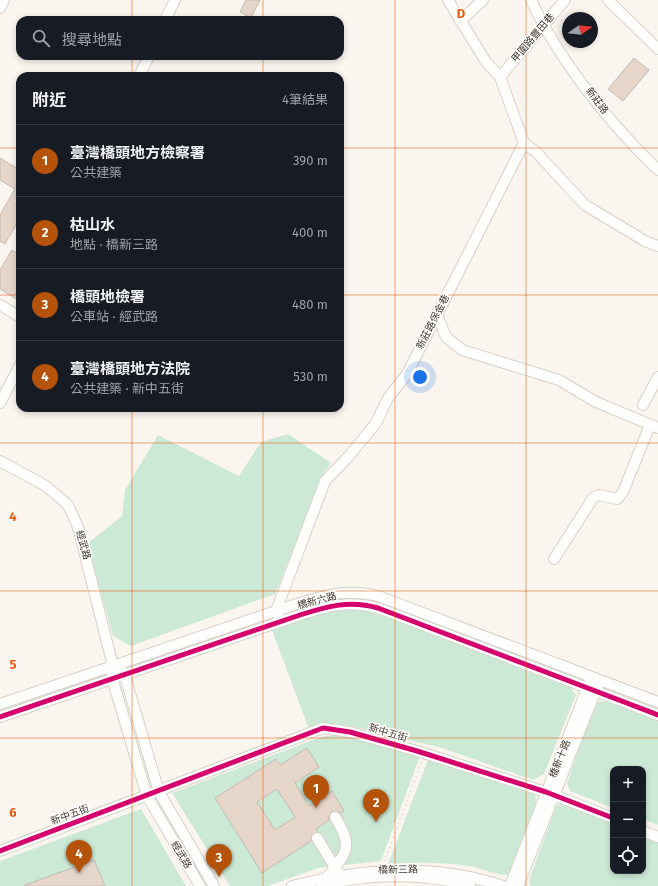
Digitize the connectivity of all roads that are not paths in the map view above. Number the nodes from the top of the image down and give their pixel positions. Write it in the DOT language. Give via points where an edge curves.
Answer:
graph roads {
  1 [pos="4,0"];
  2 [pos="175,0"];
  3 [pos="448,0"];
  4 [pos="483,0"];
  5 [pos="531,0"];
  6 [pos="565,0"];
  7 [pos="608,0"];
  8 [pos="0,8"];
  9 [pos="167,16"];
  10 [pos="460,21"];
  11 [pos="543,26"];
  12 [pos="658,49"];
  13 [pos="147,60"];
  14 [pos="141,72"];
  15 [pos="500,77"];
  16 [pos="524,143"];
  17 [pos="658,170"];
  18 [pos="658,246"];
  19 [pos="0,305"];
  20 [pos="16,315"];
  21 [pos="437,315"];
  22 [pos="16,373"];
  23 [pos="658,377"];
  24 [pos="0,403"];
  25 [pos="643,404"];
  26 [pos="654,427"];
  27 [pos="0,461"];
  28 [pos="554,559"];
  29 [pos="276,611"];
  30 [pos="281,622"];
  31 [pos="114,666"];
  32 [pos="124,674"];
  33 [pos="596,677"];
  34 [pos="112,678"];
  35 [pos="592,689"];
  36 [pos="658,702"];
  37 [pos="0,704"];
  38 [pos="658,715"];
  39 [pos="0,717"];
  40 [pos="158,792"];
  41 [pos="550,793"];
  42 [pos="146,796"];
  43 [pos="336,816"];
  44 [pos="610,817"];
  45 [pos="646,831"];
  46 [pos="658,837"];
  47 [pos="317,838"];
  48 [pos="0,852"];
  49 [pos="332,875"];
  50 [pos="200,886"];
  51 [pos="214,886"];
  52 [pos="292,886"];
  53 [pos="470,886"];
  54 [pos="503,886"];
  55 [pos="510,886"];
  56 [pos="518,886"];
  1 -- 8 [label="street"];
  2 -- 9 [label="street"];
  3 -- 10 [label="street"];
  4 -- 10 [label="street"];
  5 -- 11 [label="street, 新莊路"];
  6 -- 11 [label="street, 甲圍路豐田巷"];
  7 -- 12 [label="street"];
  10 -- 15 [label="street" via="486,62"];
  11 -- 15 [label="street, 甲圍路豐田巷"];
  11 -- 17 [label="street, 新莊路" via="605,112 634,148"];
  13 -- 14 [label="street"];
  15 -- 16 [label="street"];
  16 -- 18 [label="street" via="536,152 585,205 645,241"];
  16 -- 21 [label="street, 新莊路保金巷"];
  19 -- 20 [label="street"];
  21 -- 26 [label="street" via="446,337 462,350 559,380 596,402"];
  21 -- 29 [label="street, 新莊路保金巷" via="407,374 388,398 376,423 325,481"];
  22 -- 24 [label="street"];
  23 -- 25 [label="street"];
  26 -- 28 [label="street" via="623,492 617,499 598,495 593,498"];
  27 -- 31 [label="street, 經武路" via="46,486 68,505 80,534"];
  29 -- 30 [label="street"];
  29 -- 31 [label="street, 橋新六路"];
  29 -- 33 [label="street, 橋新六路" via="336,593 378,596"];
  30 -- 32 [label="street, 橋新六路"];
  30 -- 35 [label="street, 橋新六路" via="329,606 346,603 364,604"];
  31 -- 32 [label="street"];
  31 -- 34 [label="street, 經武路"];
  31 -- 37 [label="street, 橋新六路"];
  32 -- 34 [label="street, 橋新六路"];
  32 -- 40 [label="street, 經武路"];
  33 -- 35 [label="street, 橋新十路"];
  33 -- 36 [label="street, 橋新六路"];
  34 -- 39 [label="street, 橋新六路"];
  34 -- 42 [label="street, 經武路"];
  35 -- 38 [label="street, 橋新六路"];
  35 -- 41 [label="street, 橋新十路"];
  40 -- 41 [label="street, 新中五街" via="323,728 350,732 425,753"];
  40 -- 42 [label="street, 新中五街"];
  40 -- 51 [label="street, 經武路"];
  41 -- 44 [label="street, 新中五街"];
  41 -- 55 [label="street, 橋新十路"];
  41 -- 56 [label="street, 橋新十路"];
  42 -- 48 [label="street, 新中五街"];
  42 -- 50 [label="street, 經武路"];
  43 -- 49 [label="street" via="348,834 350,846 346,857"];
  45 -- 46 [label="street"];
  47 -- 49 [label="street"];
  49 -- 52 [label="street, 橋新三路"];
  49 -- 53 [label="street, 橋新三路" via="423,878"];
  49 -- 54 [label="street, 橋新三路" via="381,870 438,872"];
}
